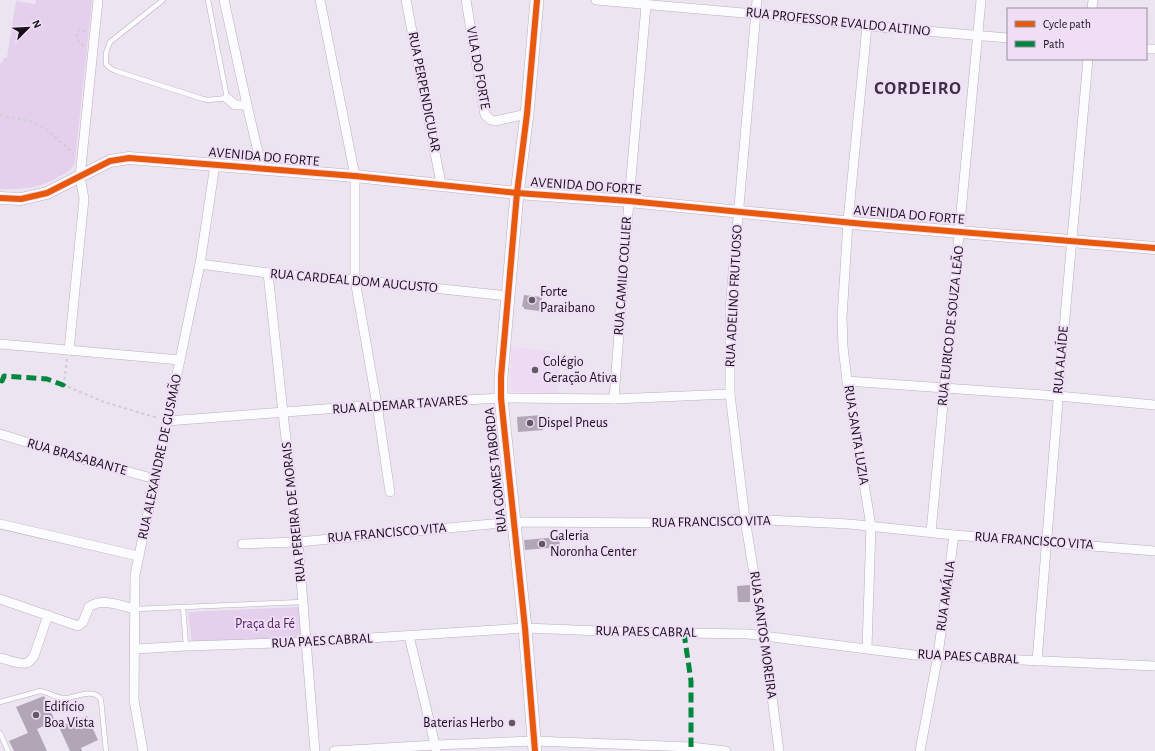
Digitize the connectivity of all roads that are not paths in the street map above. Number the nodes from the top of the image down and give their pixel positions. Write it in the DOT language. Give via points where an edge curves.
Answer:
graph roads {
  1 [pos="98,0"];
  2 [pos="163,0"];
  3 [pos="208,0"];
  4 [pos="224,0"];
  5 [pos="320,0"];
  6 [pos="406,0"];
  7 [pos="466,0"];
  8 [pos="537,0"];
  9 [pos="596,0"];
  10 [pos="757,0"];
  11 [pos="981,0"];
  12 [pos="646,5"];
  13 [pos="755,14"];
  14 [pos="866,26"];
  15 [pos="978,36"];
  16 [pos="1007,38"];
  17 [pos="1088,60"];
  18 [pos="227,98"];
  19 [pos="246,105"];
  20 [pos="527,114"];
  21 [pos="215,165"];
  22 [pos="262,169"];
  23 [pos="355,176"];
  24 [pos="80,177"];
  25 [pos="441,184"];
  26 [pos="517,189"];
  27 [pos="0,198"];
  28 [pos="629,201"];
  29 [pos="739,211"];
  30 [pos="848,221"];
  31 [pos="960,232"];
  32 [pos="1072,241"];
  33 [pos="1155,248"];
  34 [pos="200,264"];
  35 [pos="268,273"];
  36 [pos="355,280"];
  37 [pos="508,296"];
  38 [pos="0,344"];
  39 [pos="68,350"];
  40 [pos="180,360"];
  41 [pos="847,381"];
  42 [pos="944,388"];
  43 [pos="730,394"];
  44 [pos="1058,396"];
  45 [pos="501,398"];
  46 [pos="614,399"];
  47 [pos="377,404"];
  48 [pos="1155,405"];
  49 [pos="282,413"];
  50 [pos="167,420"];
  51 [pos="0,434"];
  52 [pos="155,479"];
  53 [pos="390,492"];
  54 [pos="745,519"];
  55 [pos="513,522"];
  56 [pos="0,524"];
  57 [pos="871,526"];
  58 [pos="931,532"];
  59 [pos="954,535"];
  60 [pos="298,542"];
  61 [pos="1047,542"];
  62 [pos="242,544"];
  63 [pos="1155,551"];
  64 [pos="138,556"];
  65 [pos="0,599"];
  66 [pos="303,602"];
  67 [pos="183,607"];
  68 [pos="136,608"];
  69 [pos="48,615"];
  70 [pos="525,628"];
  71 [pos="764,635"];
  72 [pos="409,636"];
  73 [pos="307,642"];
  74 [pos="186,646"];
  75 [pos="867,648"];
  76 [pos="136,649"];
  77 [pos="938,655"];
  78 [pos="0,658"];
  79 [pos="1037,661"];
  80 [pos="1155,666"];
  81 [pos="0,702"];
  82 [pos="0,733"];
  83 [pos="535,746"];
  84 [pos="436,748"];
  85 [pos="691,749"];
  86 [pos="8,751"];
  87 [pos="106,751"];
  88 [pos="143,751"];
  89 [pos="315,751"];
  90 [pos="334,751"];
  91 [pos="726,751"];
  92 [pos="779,751"];
  93 [pos="920,751"];
  1 -- 24 [label="street"];
  2 -- 18 [label="lane" via="110,42 106,52 106,64 116,71 188,95 208,100"];
  3 -- 18 [label="lane"];
  4 -- 19 [label="street"];
  5 -- 23 [label="street"];
  6 -- 25 [label="street, RUA PERPENDICULAR"];
  7 -- 20 [label="street, VILA DO FORTE" via="485,115 495,121"];
  8 -- 20 [label="main road, RUA GOMES TABORDA"];
  9 -- 12 [label="street, RUA PROFESSOR EVALDO ALTINO"];
  10 -- 13 [label="street, RUA ADELINO FRUTUOSO"];
  11 -- 15 [label="street, RUA EURICO DE SOUZA LEÃO"];
  12 -- 13 [label="street, RUA PROFESSOR EVALDO ALTINO"];
  12 -- 28 [label="street, RUA CAMILO COLLIER"];
  13 -- 14 [label="street, RUA PROFESSOR EVALDO ALTINO"];
  13 -- 29 [label="street, RUA ADELINO FRUTUOSO"];
  14 -- 15 [label="street, RUA PROFESSOR EVALDO ALTINO"];
  14 -- 30 [label="street, RUA SANTA LUZIA"];
  15 -- 16 [label="street, RUA PROFESSOR EVALDO ALTINO"];
  15 -- 31 [label="street, RUA EURICO DE SOUZA LEÃO"];
  17 -- 32 [label="street, RUA ALAÍDE"];
  18 -- 19 [label="street" via="235,105"];
  19 -- 22 [label="street"];
  20 -- 26 [label="main road, RUA GOMES TABORDA"];
  21 -- 22 [label="street, AVENIDA DO FORTE"];
  21 -- 24 [label="street, AVENIDA DO FORTE" via="129,158 110,161"];
  21 -- 34 [label="street, RUA ALEXANDRE DE GUSMÃO"];
  22 -- 23 [label="street, AVENIDA DO FORTE"];
  23 -- 25 [label="street, AVENIDA DO FORTE"];
  23 -- 36 [label="street"];
  24 -- 27 [label="street, AVENIDA DO FORTE" via="47,193 21,199"];
  24 -- 39 [label="street" via="84,199"];
  25 -- 26 [label="street, AVENIDA DO FORTE"];
  26 -- 28 [label="street, AVENIDA DO FORTE"];
  26 -- 37 [label="main road, RUA GOMES TABORDA"];
  28 -- 29 [label="street, AVENIDA DO FORTE"];
  28 -- 46 [label="street, RUA CAMILO COLLIER"];
  29 -- 30 [label="street, AVENIDA DO FORTE"];
  29 -- 43 [label="street, RUA ADELINO FRUTUOSO" via="730,309"];
  30 -- 31 [label="street, AVENIDA DO FORTE"];
  30 -- 41 [label="street, RUA SANTA LUZIA" via="842,318"];
  31 -- 32 [label="street, AVENIDA DO FORTE"];
  31 -- 42 [label="street, RUA EURICO DE SOUZA LEÃO"];
  32 -- 33 [label="street, AVENIDA DO FORTE"];
  32 -- 44 [label="street, RUA ALAÍDE"];
  34 -- 35 [label="street, RUA CARDEAL DOM AUGUSTO"];
  34 -- 40 [label="street, RUA ALEXANDRE DE GUSMÃO"];
  35 -- 36 [label="street, RUA CARDEAL DOM AUGUSTO"];
  35 -- 49 [label="street, RUA PEREIRA DE MORAIS"];
  36 -- 37 [label="street, RUA CARDEAL DOM AUGUSTO"];
  36 -- 47 [label="street"];
  37 -- 45 [label="main road, RUA GOMES TABORDA"];
  38 -- 39 [label="street"];
  39 -- 40 [label="street"];
  40 -- 50 [label="street, RUA ALEXANDRE DE GUSMÃO"];
  41 -- 42 [label="street"];
  41 -- 57 [label="street, RUA SANTA LUZIA"];
  42 -- 44 [label="street"];
  42 -- 58 [label="street, RUA EURICO DE SOUZA LEÃO"];
  43 -- 46 [label="street, RUA ALDEMAR TAVARES"];
  43 -- 54 [label="street, RUA ADELINO FRUTUOSO"];
  44 -- 48 [label="street"];
  44 -- 61 [label="street, RUA ALAÍDE"];
  45 -- 46 [label="street, RUA ALDEMAR TAVARES"];
  45 -- 47 [label="street, RUA ALDEMAR TAVARES"];
  45 -- 55 [label="main road, RUA GOMES TABORDA"];
  47 -- 49 [label="street, RUA ALDEMAR TAVARES"];
  47 -- 53 [label="street"];
  49 -- 50 [label="street, RUA ALDEMAR TAVARES"];
  49 -- 60 [label="street, RUA PEREIRA DE MORAIS"];
  50 -- 52 [label="street, RUA ALEXANDRE DE GUSMÃO"];
  51 -- 52 [label="street, RUA BRASABANTE"];
  52 -- 64 [label="street, RUA ALEXANDRE DE GUSMÃO"];
  54 -- 55 [label="street, RUA FRANCISCO VITA"];
  54 -- 57 [label="street, RUA FRANCISCO VITA"];
  54 -- 71 [label="street, RUA SANTOS MOREIRA"];
  55 -- 60 [label="street, RUA FRANCISCO VITA"];
  55 -- 70 [label="main road, RUA GOMES TABORDA"];
  56 -- 64 [label="street"];
  57 -- 58 [label="street, RUA FRANCISCO VITA"];
  57 -- 75 [label="street, RUA SANTA LUZIA"];
  58 -- 59 [label="street, RUA FRANCISCO VITA"];
  59 -- 61 [label="street, RUA FRANCISCO VITA"];
  59 -- 77 [label="street, RUA AMÁLIA"];
  60 -- 62 [label="street, RUA FRANCISCO VITA"];
  60 -- 66 [label="street, RUA PEREIRA DE MORAIS"];
  61 -- 63 [label="street, RUA FRANCISCO VITA"];
  61 -- 79 [label="street, RUA ALAÍDE"];
  64 -- 68 [label="street, RUA ALEXANDRE DE GUSMÃO" via="135,575"];
  65 -- 69 [label="street"];
  66 -- 67 [label="lane"];
  66 -- 73 [label="street, RUA PEREIRA DE MORAIS"];
  67 -- 68 [label="lane"];
  67 -- 74 [label="lane"];
  68 -- 69 [label="street" via="96,602 89,606 83,622 78,626"];
  68 -- 76 [label="street, RUA ALEXANDRE DE GUSMÃO"];
  69 -- 78 [label="street" via="30,661 22,663"];
  70 -- 71 [label="street, RUA PAES CABRAL"];
  70 -- 72 [label="street, RUA PAES CABRAL"];
  70 -- 83 [label="main road, RUA GOMES TABORDA"];
  71 -- 75 [label="street, RUA PAES CABRAL"];
  71 -- 92 [label="street, RUA SANTOS MOREIRA"];
  72 -- 73 [label="street, RUA PAES CABRAL"];
  72 -- 84 [label="street"];
  73 -- 74 [label="street, RUA PAES CABRAL"];
  73 -- 89 [label="street, RUA PEREIRA DE MORAIS"];
  74 -- 76 [label="street, RUA PAES CABRAL"];
  75 -- 77 [label="street, RUA PAES CABRAL" via="914,655"];
  76 -- 88 [label="street, RUA ALEXANDRE DE GUSMÃO" via="134,700"];
  77 -- 79 [label="street, RUA PAES CABRAL"];
  77 -- 93 [label="street, RUA AMÁLIA"];
  79 -- 80 [label="street, RUA PAES CABRAL"];
  81 -- 87 [label="lane" via="40,691 65,698 94,694 99,696"];
  82 -- 86 [label="lane"];
  83 -- 84 [label="street"];
  83 -- 85 [label="street"];
  84 -- 90 [label="street"];
  85 -- 91 [label="street"];
}
